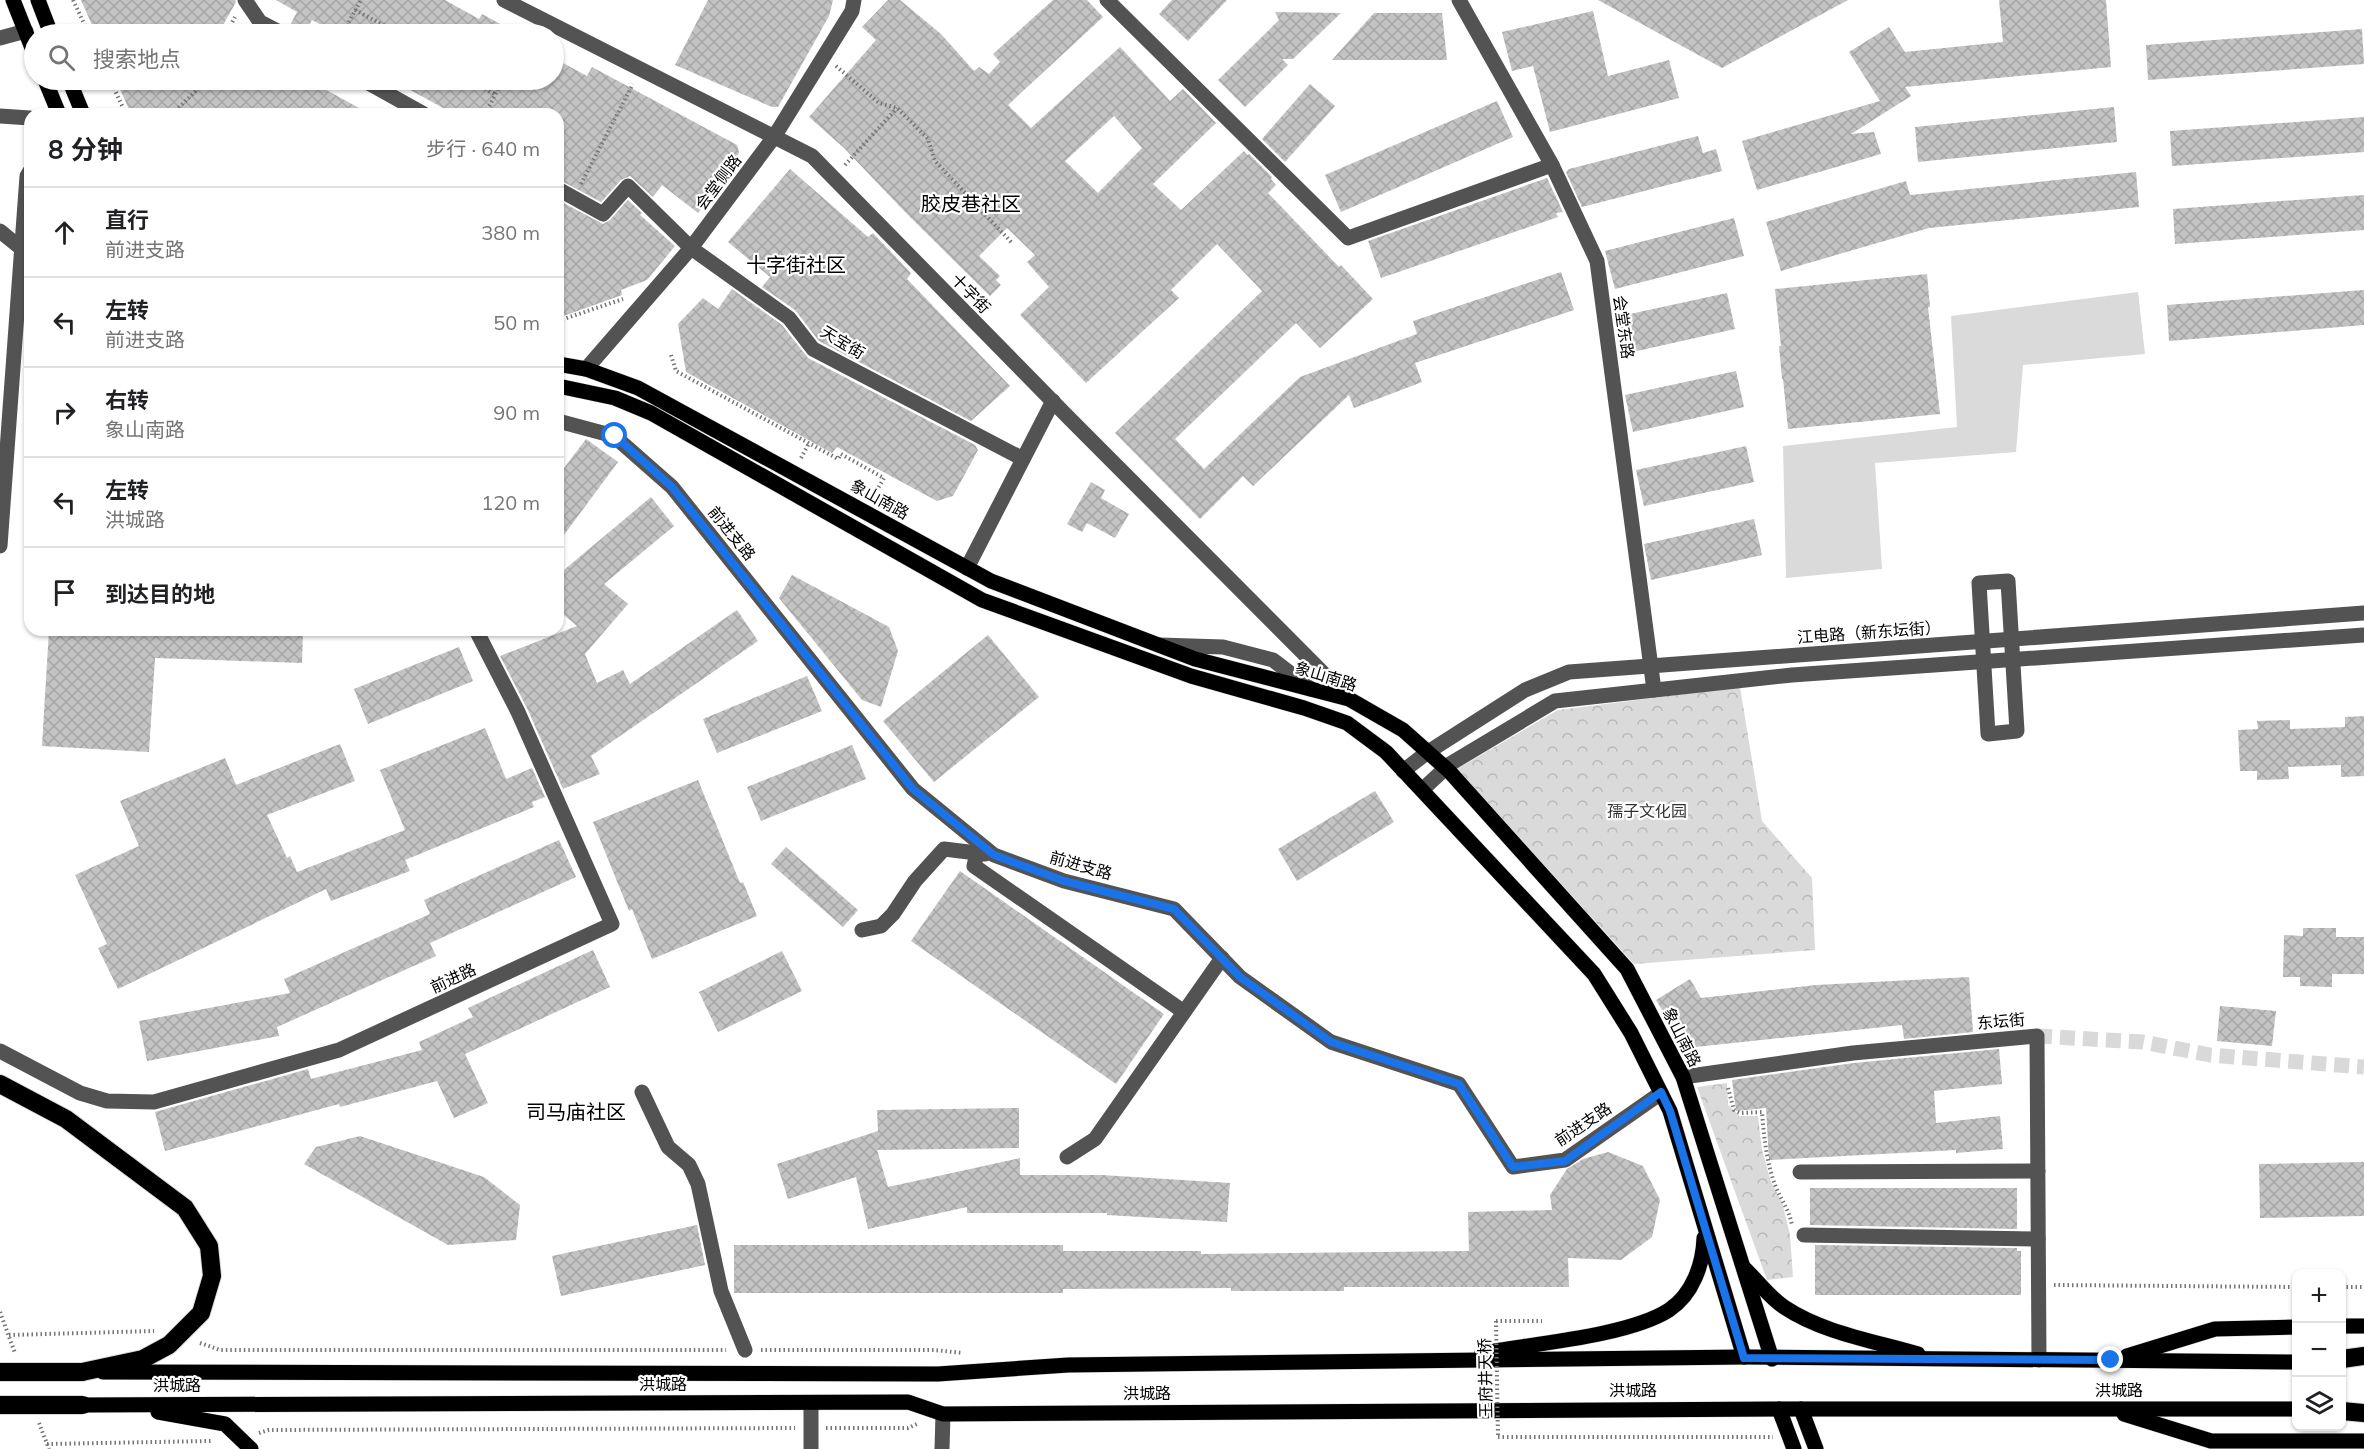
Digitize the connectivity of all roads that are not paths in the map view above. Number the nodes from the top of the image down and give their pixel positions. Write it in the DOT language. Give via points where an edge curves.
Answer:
graph roads {
  1 [pos="13,0"];
  2 [pos="38,0"];
  3 [pos="245,0"];
  4 [pos="504,0"];
  5 [pos="854,0"];
  6 [pos="1107,0"];
  7 [pos="1459,0"];
  8 [pos="47,24"];
  9 [pos="264,24"];
  10 [pos="551,24"];
  11 [pos="24,26"];
  12 [pos="564,31"];
  13 [pos="24,32"];
  14 [pos="0,38"];
  15 [pos="49,90"];
  16 [pos="72,90"];
  17 [pos="381,90"];
  18 [pos="57,108"];
  19 [pos="78,108"];
  20 [pos="413,108"];
  21 [pos="0,116"];
  22 [pos="24,118"];
  23 [pos="774,137"];
  24 [pos="1552,165"];
  25 [pos="564,192"];
  26 [pos="0,231"];
  27 [pos="691,248"];
  28 [pos="24,251"];
  29 [pos="24,267"];
  30 [pos="564,365"];
  31 [pos="586,369"];
  32 [pos="564,387"];
  33 [pos="5,397"];
  34 [pos="1053,401"];
  35 [pos="564,423"];
  36 [pos="1023,459"];
  37 [pos="0,546"];
  38 [pos="968,568"];
  39 [pos="2364,613"];
  40 [pos="2364,635"];
  41 [pos="479,636"];
  42 [pos="2012,639"];
  43 [pos="1983,642"];
  44 [pos="2013,659"];
  45 [pos="1984,662"];
  46 [pos="1651,666"];
  47 [pos="1654,690"];
  48 [pos="1349,699"];
  49 [pos="1428,752"];
  50 [pos="1446,768"];
  51 [pos="1403,771"];
  52 [pos="1422,790"];
  53 [pos="977,853"];
  54 [pos="994,855"];
  55 [pos="862,930"];
  56 [pos="1222,958"];
  57 [pos="1184,1012"];
  58 [pos="0,1052"];
  59 [pos="1683,1077"];
  60 [pos="0,1084"];
  61 [pos="642,1092"];
  62 [pos="1661,1092"];
  63 [pos="1067,1157"];
  64 [pos="2038,1171"];
  65 [pos="1800,1172"];
  66 [pos="1705,1226"];
  67 [pos="1804,1235"];
  68 [pos="2038,1239"];
  69 [pos="1742,1266"];
  70 [pos="2346,1326"];
  71 [pos="2364,1326"];
  72 [pos="2292,1327"];
  73 [pos="745,1350"];
  74 [pos="2364,1356"];
  75 [pos="1744,1358"];
  76 [pos="1772,1359"];
  77 [pos="1935,1359"];
  78 [pos="2039,1360"];
  79 [pos="2111,1360"];
  80 [pos="2346,1360"];
  81 [pos="1433,1361"];
  82 [pos="2292,1362"];
  83 [pos="2346,1362"];
  84 [pos="2364,1364"];
  85 [pos="0,1372"];
  86 [pos="82,1372"];
  87 [pos="811,1402"];
  88 [pos="84,1405"];
  89 [pos="0,1406"];
  90 [pos="2364,1406"];
  91 [pos="2346,1408"];
  92 [pos="1779,1409"];
  93 [pos="1801,1409"];
  94 [pos="2110,1409"];
  95 [pos="2292,1409"];
  96 [pos="2346,1410"];
  97 [pos="2364,1413"];
  98 [pos="943,1414"];
  99 [pos="2364,1441"];
  100 [pos="1792,1443"];
  101 [pos="2300,1445"];
  102 [pos="251,1449"];
  103 [pos="811,1449"];
  104 [pos="942,1449"];
  105 [pos="1816,1449"];
  1 -- 11 [label="main road"];
  2 -- 8 [label="main road"];
  3 -- 9 [label="street"];
  4 -- 10 [label="street, 十字街"];
  5 -- 23 [label="street, 会堂侧路" via="852,11"];
  6 -- 24 [label="street" via="1348,238"];
  7 -- 24 [label="street, 会堂东路"];
  12 -- 23 [label="street, 十字街"];
  13 -- 14 [label="street"];
  15 -- 18 [label="main road"];
  16 -- 19 [label="main road"];
  17 -- 20 [label="street"];
  21 -- 22 [label="street"];
  23 -- 27 [label="street, 会堂侧路"];
  23 -- 34 [label="street, 十字街" via="812,156"];
  24 -- 46 [label="street, 会堂东路" via="1597,261"];
  25 -- 27 [label="street, 天宝街" via="603,214 628,186"];
  26 -- 28 [label="street"];
  27 -- 31 [label="street, 会堂侧路"];
  27 -- 36 [label="street, 天宝街" via="789,318 813,349"];
  29 -- 33 [label="street"];
  30 -- 31 [label="main road, 象山南路"];
  31 -- 38 [label="main road, 象山南路" via="638,388"];
  32 -- 51 [label="main road" via="615,398 651,413 982,600 1191,676 1347,723 1386,752"];
  33 -- 37 [label="street"];
  34 -- 36 [label="street"];
  34 -- 48 [label="street, 十字街"];
  35 -- 54 [label="street, 前进支路" via="615,436 672,487 913,789"];
  36 -- 38 [label="street"];
  38 -- 48 [label="main road, 象山南路" via="991,581 1195,659"];
  39 -- 42 [label="street, 江电路（新东坛街）"];
  40 -- 44 [label="street"];
  41 -- 58 [label="street, 前进路" via="518,712 612,924 339,1050 154,1102 107,1101 80,1093"];
  42 -- 43 [label="street, 江电路（新东坛街）"];
  42 -- 43 [label="street" via="2008,581 1979,584"];
  42 -- 44 [label="street"];
  43 -- 45 [label="street"];
  43 -- 46 [label="street, 江电路（新东坛街）"];
  44 -- 45 [label="street"];
  44 -- 45 [label="street" via="2017,731 1988,734"];
  45 -- 47 [label="street" via="1792,675"];
  46 -- 47 [label="street, 会堂东路"];
  46 -- 49 [label="street, 江电路（新东坛街）" via="1569,672 1525,690"];
  47 -- 50 [label="street" via="1555,701"];
  48 -- 49 [label="main road, 象山南路" via="1403,730"];
  49 -- 50 [label="main road, 象山南路"];
  49 -- 51 [label="street, 江电路（新东坛街）"];
  50 -- 52 [label="street"];
  50 -- 59 [label="main road, 象山南路" via="1627,969"];
  51 -- 52 [label="main road"];
  52 -- 62 [label="main road" via="1594,974 1631,1033"];
  53 -- 54 [label="street"];
  53 -- 55 [label="street" via="944,849 881,926"];
  53 -- 57 [label="street" via="974,866"];
  54 -- 56 [label="street, 前进支路" via="1064,881 1174,909"];
  56 -- 57 [label="street"];
  56 -- 62 [label="street, 前进支路" via="1240,977 1331,1042 1459,1084 1513,1167 1565,1161"];
  57 -- 63 [label="street" via="1095,1139"];
  59 -- 64 [label="street, 东坛街" via="1853,1053 2037,1036"];
  59 -- 69 [label="main road, 象山南路"];
  60 -- 86 [label="highway" via="66,1119 185,1208 209,1246 212,1276 201,1313 170,1345 143,1359"];
  61 -- 73 [label="street" via="668,1147 689,1165 698,1184 721,1291"];
  62 -- 66 [label="main road"];
  64 -- 65 [label="street"];
  64 -- 68 [label="street, 东坛街"];
  66 -- 75 [label="main road"];
  66 -- 81 [label="main road" via="1703,1259 1697,1275 1670,1309 1639,1323 1598,1333"];
  67 -- 68 [label="street"];
  68 -- 78 [label="street, 东坛街"];
  69 -- 76 [label="main road, 象山南路"];
  69 -- 77 [label="main road" via="1783,1306 1809,1320"];
  70 -- 71 [label="main road"];
  72 -- 79 [label="main road" via="2215,1329"];
  74 -- 80 [label="highway"];
  75 -- 76 [label="main road, 洪城路"];
  75 -- 81 [label="main road, 洪城路"];
  76 -- 77 [label="main road, 洪城路"];
  77 -- 78 [label="main road, 洪城路"];
  78 -- 79 [label="main road, 洪城路"];
  79 -- 82 [label="main road, 洪城路"];
  81 -- 86 [label="main road, 洪城路" via="1068,1365 938,1374"];
  83 -- 84 [label="main road"];
  85 -- 86 [label="highway, 洪城路, bridge"];
  87 -- 88 [label="main road, 洪城路"];
  87 -- 98 [label="main road, 洪城路" via="908,1402"];
  87 -- 103 [label="street"];
  88 -- 89 [label="highway, 洪城路, bridge"];
  88 -- 102 [label="main road" via="225,1424"];
  90 -- 91 [label="main road"];
  92 -- 93 [label="main road, 洪城路"];
  92 -- 98 [label="main road, 洪城路"];
  92 -- 100 [label="main road"];
  93 -- 94 [label="main road, 洪城路"];
  93 -- 105 [label="main road"];
  94 -- 95 [label="main road, 洪城路"];
  94 -- 101 [label="main road" via="2211,1441"];
  96 -- 97 [label="highway"];
  98 -- 104 [label="street"];
  99 -- 101 [label="main road"];
}
